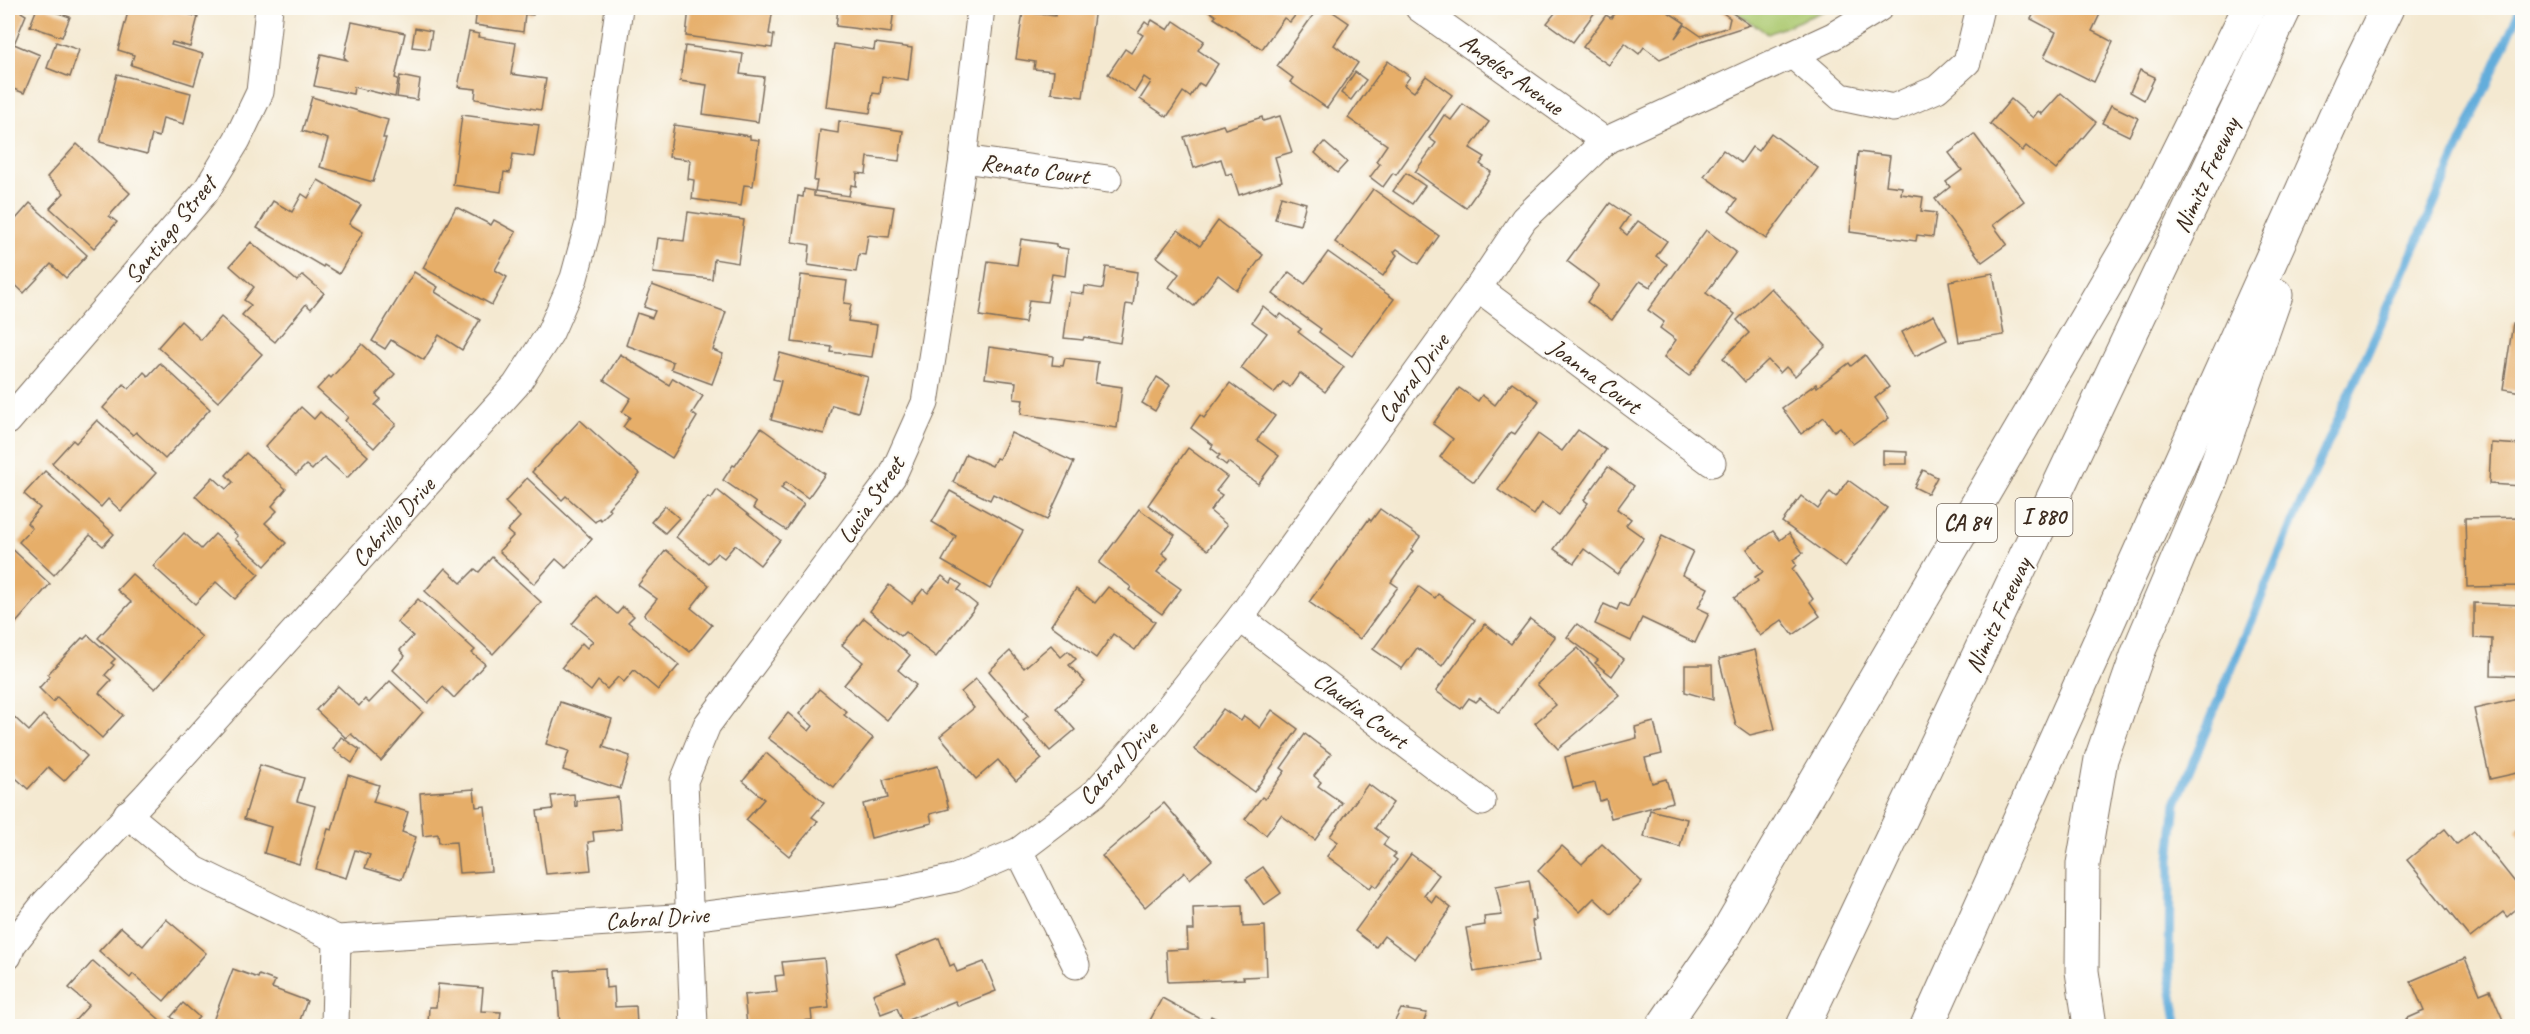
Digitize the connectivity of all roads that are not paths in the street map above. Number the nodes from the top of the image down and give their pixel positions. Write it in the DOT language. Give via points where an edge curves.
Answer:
graph roads {
  1 [pos="269,8"];
  2 [pos="619,8"];
  3 [pos="981,8"];
  4 [pos="1419,8"];
  5 [pos="1879,8"];
  6 [pos="1980,8"];
  7 [pos="2249,8"];
  8 [pos="2285,8"];
  9 [pos="2387,8"];
  10 [pos="1793,55"];
  11 [pos="2350,84"];
  12 [pos="1605,141"];
  13 [pos="963,159"];
  14 [pos="1108,179"];
  15 [pos="1478,288"];
  16 [pos="8,421"];
  17 [pos="1712,463"];
  18 [pos="1240,618"];
  19 [pos="1482,802"];
  20 [pos="128,814"];
  21 [pos="1019,851"];
  22 [pos="690,917"];
  23 [pos="337,939"];
  24 [pos="8,956"];
  25 [pos="1076,965"];
  26 [pos="335,1026"];
  27 [pos="694,1026"];
  28 [pos="1663,1026"];
  29 [pos="1803,1026"];
  30 [pos="1927,1026"];
  31 [pos="2090,1026"];
  1 -- 16 [label="street, Santiago Street" via="260,92 206,191"];
  2 -- 20 [label="street, Cabrillo Drive" via="589,224 574,278 550,333 516,385"];
  3 -- 13 [label="street, Lucia Street"];
  4 -- 12 [label="street, Angeles Avenue"];
  5 -- 10 [label="street, Cabral Drive"];
  6 -- 10 [label="street" via="1967,62 1937,89 1893,108 1841,97"];
  7 -- 28 [label="highway, CA 84" via="2147,214 1725,936"];
  8 -- 29 [label="highway, Nimitz Freeway / I 880"];
  9 -- 11 [label="highway"];
  10 -- 12 [label="street, Cabral Drive"];
  11 -- 30 [label="highway"];
  11 -- 31 [label="highway" via="2210,483 2138,653 2101,759 2083,864 2082,971"];
  12 -- 15 [label="street, Cabral Drive" via="1524,219"];
  13 -- 14 [label="street, Renato Court"];
  13 -- 22 [label="street, Lucia Street" via="925,403 897,466 707,725 684,781"];
  15 -- 17 [label="street, Joanna Court"];
  15 -- 18 [label="street, Cabral Drive"];
  18 -- 19 [label="street, Claudia Court"];
  18 -- 21 [label="street, Cabral Drive" via="1094,794"];
  20 -- 23 [label="street, Cabral Drive" via="195,870"];
  20 -- 24 [label="street, Cabrillo Drive" via="45,903 12,945"];
  21 -- 22 [label="street, Cabral Drive" via="955,878 890,892"];
  21 -- 25 [label="street"];
  22 -- 23 [label="street, Cabral Drive"];
  22 -- 27 [label="street, Lucia Street"];
  23 -- 26 [label="street"];
}
